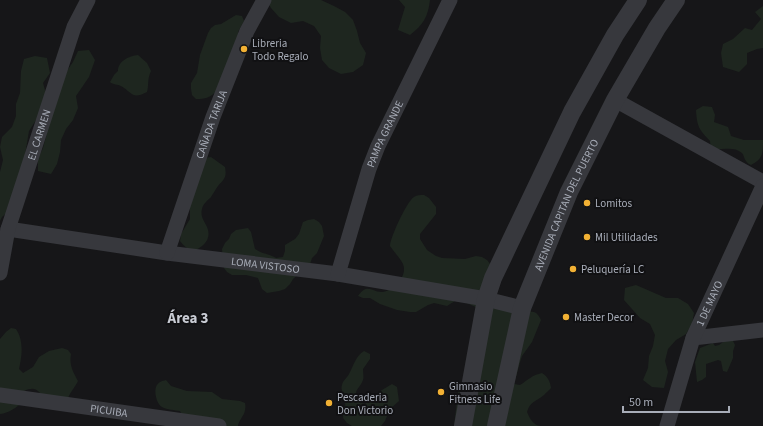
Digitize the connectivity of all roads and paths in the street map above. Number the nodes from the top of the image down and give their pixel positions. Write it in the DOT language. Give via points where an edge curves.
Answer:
graph roads {
  1 [pos="88,0"];
  2 [pos="264,0"];
  3 [pos="638,0"];
  4 [pos="676,0"];
  5 [pos="446,1"];
  6 [pos="615,100"];
  7 [pos="763,182"];
  8 [pos="763,186"];
  9 [pos="8,229"];
  10 [pos="167,253"];
  11 [pos="0,273"];
  12 [pos="338,274"];
  13 [pos="486,299"];
  14 [pos="522,308"];
  15 [pos="763,330"];
  16 [pos="693,338"];
  17 [pos="0,395"];
  18 [pos="219,426"];
  19 [pos="463,426"];
  20 [pos="496,426"];
  21 [pos="667,426"];
  1 -- 9 [label="street, EL CARMEN" via="74,27"];
  2 -- 10 [label="street, CAÑADA TARIJA" via="247,30 213,117"];
  3 -- 13 [label="street" via="614,35 572,112 493,278"];
  4 -- 6 [label="street, AVENIDA CAPITAN DEL PUERTO" via="656,28"];
  5 -- 12 [label="street, PAMPA GRANDE" via="368,169"];
  6 -- 7 [label="street"];
  6 -- 14 [label="street, AVENIDA CAPITAN DEL PUERTO" via="569,192"];
  8 -- 16 [label="street, 1 DE MAYO"];
  9 -- 10 [label="street, LOMA VISTOSO"];
  9 -- 11 [label="street, EL CARMEN"];
  10 -- 12 [label="street, LOMA VISTOSO"];
  12 -- 13 [label="street, LOMA VISTOSO"];
  13 -- 14 [label="street, LOMA VISTOSO"];
  13 -- 19 [label="street"];
  14 -- 20 [label="street, AVENIDA CAPITAN DEL PUERTO"];
  15 -- 16 [label="street"];
  16 -- 21 [label="street, 1 DE MAYO"];
  17 -- 18 [label="street, PICUIBA"];
}
